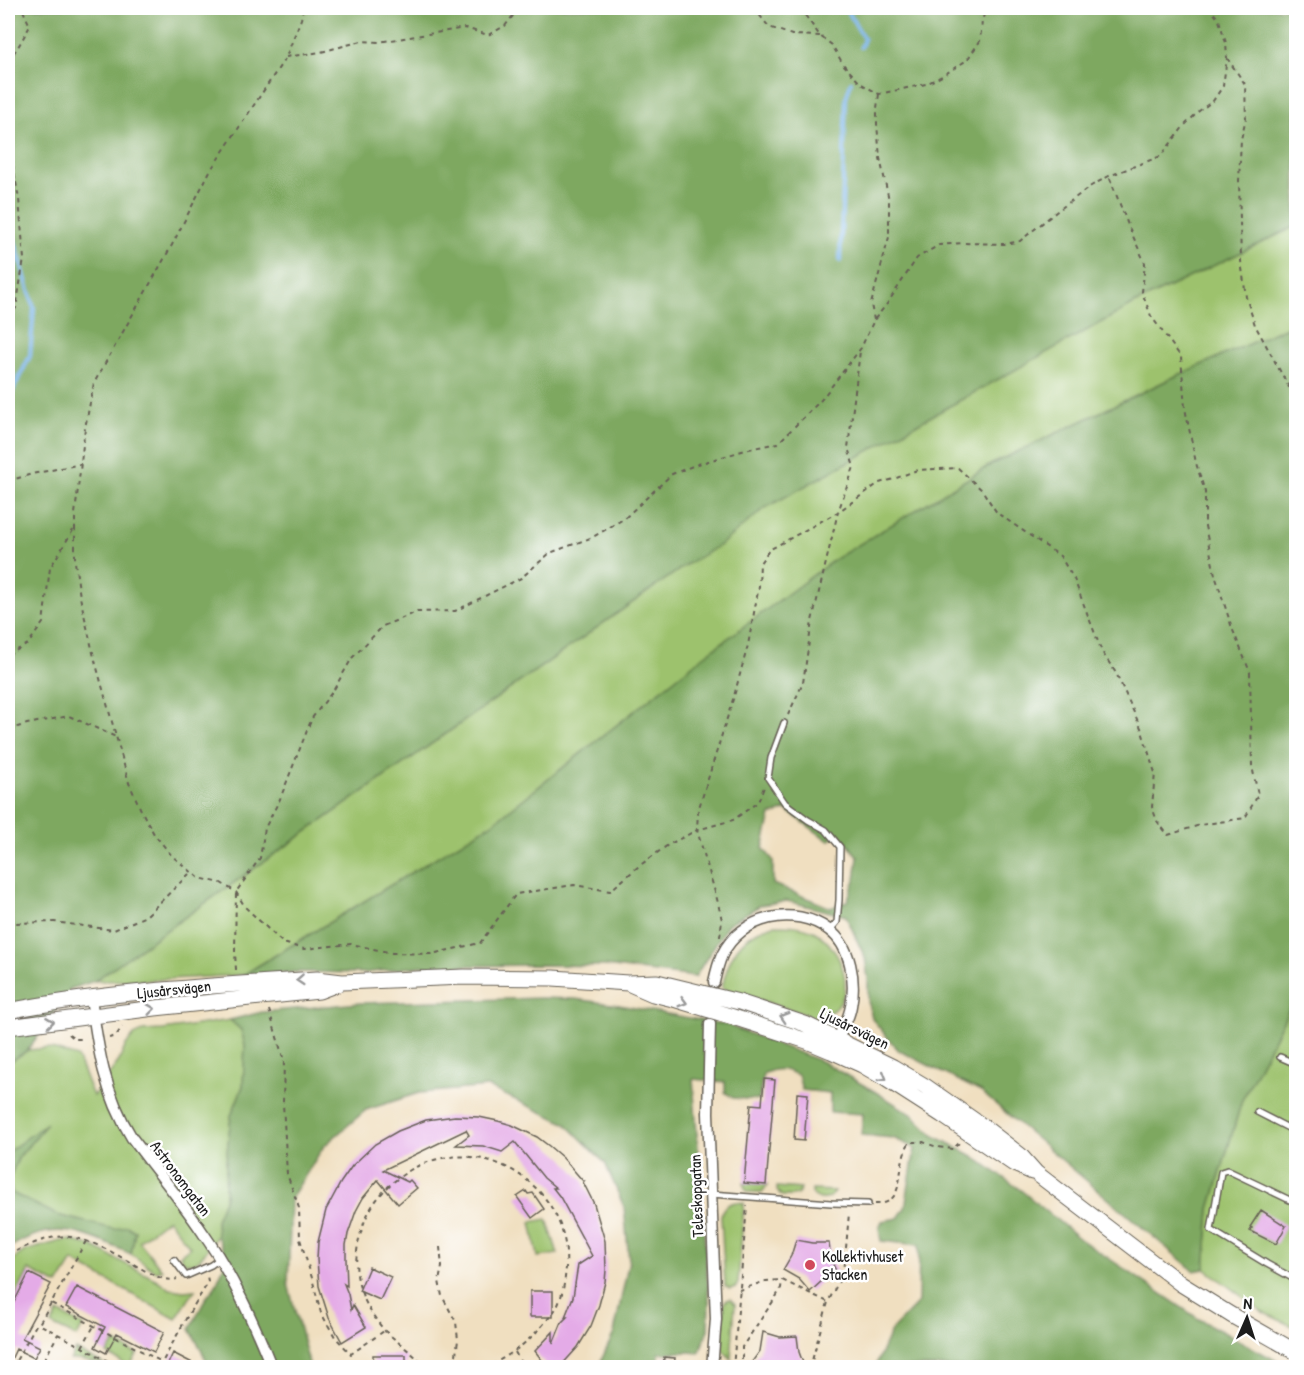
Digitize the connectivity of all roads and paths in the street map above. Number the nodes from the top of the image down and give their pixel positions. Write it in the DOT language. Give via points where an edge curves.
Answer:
graph roads {
  1 [pos="22,8"];
  2 [pos="303,8"];
  3 [pos="519,8"];
  4 [pos="754,8"];
  5 [pos="800,8"];
  6 [pos="986,8"];
  7 [pos="1210,8"];
  8 [pos="820,36"];
  9 [pos="286,57"];
  10 [pos="1227,58"];
  11 [pos="8,61"];
  12 [pos="879,94"];
  13 [pos="8,138"];
  14 [pos="1109,176"];
  15 [pos="8,319"];
  16 [pos="874,320"];
  17 [pos="861,348"];
  18 [pos="1296,400"];
  19 [pos="81,464"];
  20 [pos="8,481"];
  21 [pos="838,512"];
  22 [pos="75,527"];
  23 [pos="8,655"];
  24 [pos="784,723"];
  25 [pos="8,730"];
  26 [pos="116,738"];
  27 [pos="768,778"];
  28 [pos="697,830"];
  29 [pos="191,872"];
  30 [pos="236,892"];
  31 [pos="8,926"];
  32 [pos="830,930"];
  33 [pos="722,957"];
  34 [pos="236,971"];
  35 [pos="342,982"];
  36 [pos="714,982"];
  37 [pos="91,998"];
  38 [pos="267,1005"];
  39 [pos="8,1011"];
  40 [pos="93,1016"];
  41 [pos="126,1023"];
  42 [pos="710,1024"];
  43 [pos="8,1027"];
  44 [pos="111,1038"];
  45 [pos="834,1045"];
  46 [pos="1280,1057"];
  47 [pos="1296,1064"];
  48 [pos="1257,1112"];
  49 [pos="1296,1132"];
  50 [pos="964,1139"];
  51 [pos="710,1194"];
  52 [pos="748,1197"];
  53 [pos="1296,1203"];
  54 [pos="850,1204"];
  55 [pos="868,1204"];
  56 [pos="86,1241"];
  57 [pos="440,1247"];
  58 [pos="8,1255"];
  59 [pos="219,1259"];
  60 [pos="174,1260"];
  61 [pos="204,1269"];
  62 [pos="186,1276"];
  63 [pos="782,1280"];
  64 [pos="1296,1280"];
  65 [pos="739,1290"];
  66 [pos="828,1302"];
  67 [pos="51,1303"];
  68 [pos="39,1324"];
  69 [pos="94,1326"];
  70 [pos="385,1331"];
  71 [pos="58,1334"];
  72 [pos="82,1347"];
  73 [pos="515,1352"];
  74 [pos="1296,1352"];
  75 [pos="162,1362"];
  76 [pos="12,1368"];
  77 [pos="40,1368"];
  78 [pos="71,1368"];
  79 [pos="98,1368"];
  80 [pos="121,1368"];
  81 [pos="159,1368"];
  82 [pos="272,1368"];
  83 [pos="429,1368"];
  84 [pos="450,1368"];
  85 [pos="485,1368"];
  86 [pos="524,1368"];
  87 [pos="712,1368"];
  88 [pos="733,1368"];
  89 [pos="742,1368"];
  90 [pos="810,1368"];
  1 -- 11 [label="path" via="30,26"];
  2 -- 9 [label="path"];
  3 -- 9 [label="path" via="506,26 488,35 465,28 380,42 362,41"];
  4 -- 8 [label="path" via="769,27 792,35"];
  5 -- 8 [label="path"];
  6 -- 12 [label="path" via="980,41 967,60 926,84"];
  7 -- 10 [label="path" via="1219,20"];
  8 -- 12 [label="path" via="832,45 860,83"];
  9 -- 19 [label="path" via="210,171 94,383"];
  10 -- 14 [label="path" via="1223,86 1213,101 1184,126 1161,156"];
  10 -- 18 [label="path" via="1245,84 1246,118 1240,139 1239,182 1246,297 1255,325"];
  12 -- 16 [label="path" via="878,135 889,200 889,237 870,304"];
  13 -- 15 [label="path" via="20,199 24,259 16,308"];
  14 -- 16 [label="path" via="1090,186 1020,241 939,245 917,258"];
  14 -- 21 [label="path" via="1145,263 1142,292 1151,316 1180,357 1185,408 1204,492 1205,526 1215,575 1250,672 1252,766 1258,795 1245,818 1168,835 1152,807 1155,773 1141,728 1102,652 1074,579 1060,556 997,513 982,490 958,468 917,470 879,483"];
  16 -- 17 [label="path"];
  17 -- 21 [label="path" via="848,448 854,467"];
  17 -- 30 [label="path" via="821,400 778,443 672,474 625,518 593,537 550,554 521,578 454,610 417,612 383,626 352,658 312,718 265,828 260,858"];
  19 -- 20 [label="path"];
  19 -- 22 [label="path"];
  21 -- 24 [label="path" via="812,621 803,683"];
  21 -- 28 [label="path" via="769,550 760,563 748,645 698,811"];
  22 -- 23 [label="path" via="50,568 43,623 28,644"];
  22 -- 26 [label="path" via="80,597"];
  24 -- 27 [label="lane"];
  25 -- 26 [label="path" via="69,717"];
  26 -- 29 [label="path" via="129,783 150,826 171,856"];
  27 -- 28 [label="path" via="758,802 733,820"];
  27 -- 32 [label="lane" via="785,803 826,830 840,847 837,922"];
  28 -- 30 [label="path" via="668,844 610,891 574,885 516,894 480,943 431,954 351,944 304,949 283,943 245,907"];
  28 -- 33 [label="path" via="722,920"];
  29 -- 30 [label="path"];
  29 -- 31 [label="path" via="146,916 114,930 54,922"];
  30 -- 34 [label="path"];
  32 -- 33 [label="street" via="800,917 776,916 745,928"];
  32 -- 45 [label="street" via="845,950 853,975 851,1009"];
  33 -- 36 [label="street"];
  35 -- 37 [label="main road, Ljusårsvägen, one-way" via="317,979"];
  40 -- 35 [label="main road, Ljusårsvägen, one-way" via="319,991"];
  35 -- 45 [label="main road, Ljusårsvägen" via="464,977 628,983 807,1041"];
  37 -- 39 [label="main road, Ljusårsvägen"];
  37 -- 40 [label="street, Astronomgatan"];
  38 -- 70 [label="path" via="284,1060 287,1174 299,1208 300,1239 321,1313 351,1354"];
  43 -- 40 [label="main road, Ljusårsvägen, one-way"];
  40 -- 59 [label="street, Astronomgatan" via="105,1076 127,1128"];
  41 -- 44 [label="path"];
  42 -- 51 [label="street, Teleskopgatan"];
  45 -- 74 [label="main road, Ljusårsvägen" via="1014,1164 1036,1173 1181,1284"];
  46 -- 47 [label="lane"];
  48 -- 49 [label="lane"];
  50 -- 55 [label="path" via="953,1149 910,1143 903,1154 895,1197 885,1204"];
  51 -- 52 [label="lane"];
  51 -- 87 [label="street, Teleskopgatan" via="716,1319"];
  52 -- 54 [label="lane"];
  52 -- 65 [label="path"];
  53 -- 64 [label="lane" via="1227,1170 1221,1172 1211,1230"];
  54 -- 55 [label="lane"];
  54 -- 66 [label="path" via="843,1270"];
  56 -- 58 [label="path" via="57,1236"];
  56 -- 62 [label="path" via="160,1278 170,1281"];
  56 -- 67 [label="path"];
  57 -- 84 [label="path" via="439,1281 456,1322 458,1340"];
  59 -- 61 [label="lane"];
  59 -- 82 [label="street, Astronomgatan"];
  60 -- 62 [label="lane"];
  61 -- 62 [label="lane"];
  61 -- 75 [label="path" via="208,1282"];
  63 -- 65 [label="path"];
  63 -- 66 [label="path"];
  63 -- 89 [label="path" via="776,1297 742,1347"];
  65 -- 88 [label="path"];
  66 -- 90 [label="path"];
  67 -- 68 [label="path"];
  67 -- 69 [label="path"];
  68 -- 71 [label="path"];
  68 -- 76 [label="path"];
  69 -- 72 [label="path"];
  69 -- 75 [label="path"];
  70 -- 73 [label="path" via="364,1299 355,1267 367,1214 385,1189 413,1168 442,1157 470,1156 510,1168 526,1178 552,1209 566,1241 565,1277 558,1306"];
  70 -- 83 [label="path"];
  71 -- 72 [label="path"];
  71 -- 77 [label="path"];
  72 -- 80 [label="path"];
  73 -- 85 [label="path"];
  73 -- 86 [label="path"];
  75 -- 81 [label="path"];
  78 -- 79 [label="path" via="85,1362"];
}
